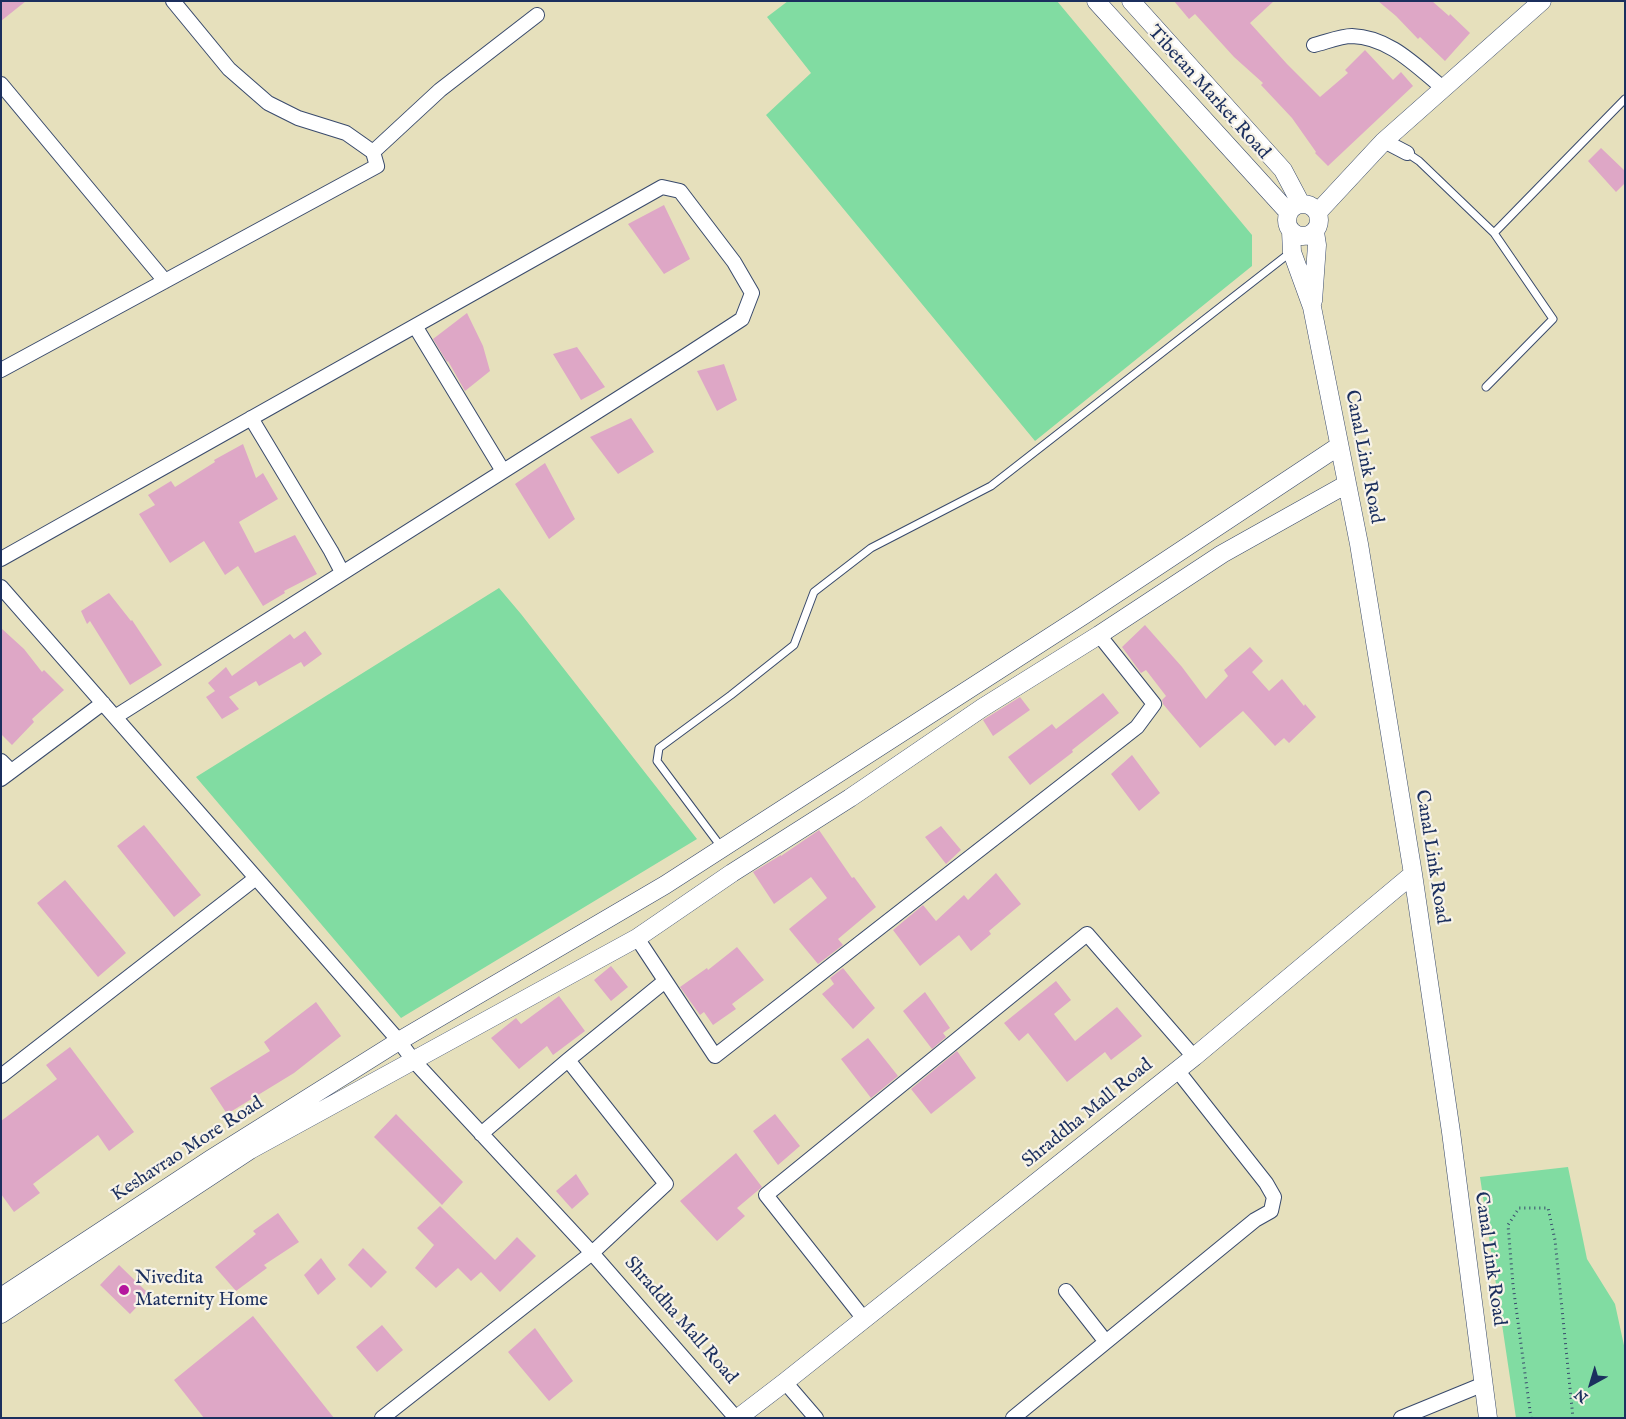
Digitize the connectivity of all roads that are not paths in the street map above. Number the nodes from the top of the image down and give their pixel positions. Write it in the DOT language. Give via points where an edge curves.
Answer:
graph roads {
  1 [pos="173,1"];
  2 [pos="1096,1"];
  3 [pos="1131,1"];
  4 [pos="1542,1"];
  5 [pos="537,14"];
  6 [pos="1314,45"];
  7 [pos="1,84"];
  8 [pos="1443,88"];
  9 [pos="1625,98"];
  10 [pos="1384,141"];
  11 [pos="373,152"];
  12 [pos="1407,153"];
  13 [pos="1295,209"];
  14 [pos="1318,212"];
  15 [pos="1292,231"];
  16 [pos="1315,232"];
  17 [pos="1494,233"];
  18 [pos="1292,252"];
  19 [pos="165,281"];
  20 [pos="1312,307"];
  21 [pos="415,326"];
  22 [pos="1,370"];
  23 [pos="1486,386"];
  24 [pos="251,418"];
  25 [pos="1339,446"];
  26 [pos="503,471"];
  27 [pos="1346,484"];
  28 [pos="1,559"];
  29 [pos="342,572"];
  30 [pos="1,587"];
  31 [pos="1099,635"];
  32 [pos="103,703"];
  33 [pos="115,717"];
  34 [pos="1,761"];
  35 [pos="6,775"];
  36 [pos="722,848"];
  37 [pos="1413,874"];
  38 [pos="256,878"];
  39 [pos="637,938"];
  40 [pos="665,981"];
  41 [pos="399,1041"];
  42 [pos="1194,1057"];
  43 [pos="413,1060"];
  44 [pos="568,1060"];
  45 [pos="1177,1070"];
  46 [pos="1,1076"];
  47 [pos="481,1134"];
  48 [pos="592,1253"];
  49 [pos="1066,1291"];
  50 [pos="1,1297"];
  51 [pos="1,1314"];
  52 [pos="864,1319"];
  53 [pos="1106,1342"];
  54 [pos="785,1382"];
  55 [pos="1484,1384"];
  56 [pos="382,1418"];
  57 [pos="737,1418"];
  58 [pos="816,1418"];
  59 [pos="1013,1418"];
  60 [pos="1401,1418"];
  61 [pos="1488,1418"];
  1 -- 11 [label="street" via="229,69 268,103 298,118 346,133"];
  2 -- 13 [label="street, Tibetan Market Road"];
  3 -- 13 [label="street, Tibetan Market Road" via="1283,170"];
  4 -- 8 [label="street"];
  5 -- 11 [label="street" via="440,90"];
  6 -- 8 [label="street" via="1351,36 1374,40 1393,48"];
  7 -- 19 [label="street"];
  8 -- 10 [label="street"];
  9 -- 17 [label="lane"];
  10 -- 12 [label="street"];
  10 -- 14 [label="street"];
  11 -- 19 [label="street" via="377,166"];
  12 -- 17 [label="lane"];
  13 -- 14 [label="street" via="1311,205"];
  13 -- 15 [label="street" via="1288,224"];
  14 -- 16 [label="street" via="1319,226"];
  15 -- 16 [label="street" via="1303,236"];
  15 -- 18 [label="street, Canal Link Road"];
  16 -- 20 [label="street, Canal Link Road" via="1317,245"];
  17 -- 23 [label="lane" via="1553,319"];
  18 -- 20 [label="street, Canal Link Road"];
  18 -- 36 [label="lane" via="992,486 871,548 814,592 794,645 659,748 657,761"];
  19 -- 22 [label="street"];
  20 -- 25 [label="street, Canal Link Road"];
  21 -- 24 [label="street"];
  21 -- 26 [label="street"];
  21 -- 26 [label="street" via="662,187 680,191 734,262 752,293 742,319"];
  24 -- 28 [label="street"];
  24 -- 29 [label="street"];
  25 -- 27 [label="street, Canal Link Road"];
  25 -- 36 [label="street, Keshavrao More Road" via="1084,616"];
  26 -- 29 [label="street"];
  27 -- 31 [label="street" via="1222,554"];
  27 -- 37 [label="street, Canal Link Road" via="1359,544"];
  29 -- 33 [label="street"];
  30 -- 32 [label="street, Shraddha Mall Road"];
  31 -- 39 [label="street" via="982,708"];
  31 -- 40 [label="street" via="1154,704 1137,727 715,1056"];
  32 -- 33 [label="street, Shraddha Mall Road"];
  32 -- 35 [label="street"];
  33 -- 38 [label="street, Shraddha Mall Road"];
  34 -- 35 [label="street"];
  36 -- 41 [label="street, Keshavrao More Road" via="665,885"];
  37 -- 42 [label="street, Shraddha Mall Road"];
  37 -- 55 [label="street, Canal Link Road"];
  38 -- 41 [label="street, Shraddha Mall Road"];
  38 -- 46 [label="street"];
  39 -- 40 [label="street"];
  39 -- 43 [label="street"];
  40 -- 44 [label="street"];
  41 -- 43 [label="street, Shraddha Mall Road"];
  41 -- 50 [label="street, Keshavrao More Road"];
  42 -- 45 [label="street, Shraddha Mall Road"];
  42 -- 52 [label="street" via="1087,934 766,1195"];
  43 -- 47 [label="street, Shraddha Mall Road"];
  43 -- 51 [label="street" via="250,1150"];
  44 -- 47 [label="street"];
  44 -- 48 [label="street" via="666,1184"];
  45 -- 52 [label="street, Shraddha Mall Road"];
  45 -- 53 [label="street" via="1266,1183 1274,1197 1272,1211 1255,1220"];
  47 -- 48 [label="street, Shraddha Mall Road"];
  48 -- 56 [label="street"];
  48 -- 57 [label="street, Shraddha Mall Road"];
  49 -- 53 [label="street"];
  52 -- 54 [label="street, Shraddha Mall Road"];
  53 -- 59 [label="street"];
  54 -- 57 [label="street, Shraddha Mall Road"];
  54 -- 58 [label="street"];
  55 -- 60 [label="street"];
  55 -- 61 [label="street, Canal Link Road"];
}
